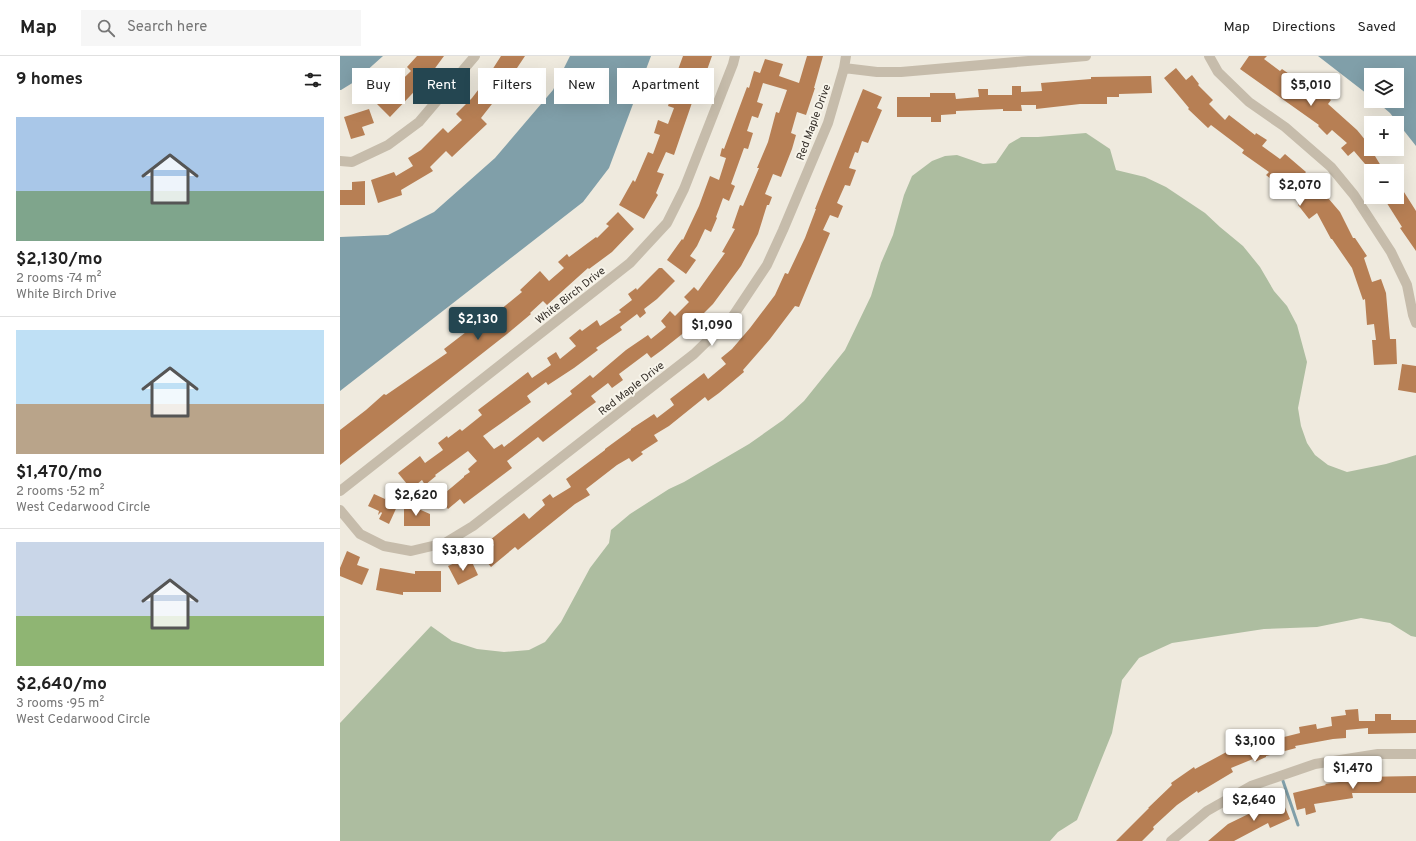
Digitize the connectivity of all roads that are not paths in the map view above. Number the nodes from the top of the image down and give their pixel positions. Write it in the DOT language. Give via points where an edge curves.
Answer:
graph roads {
  1 [pos="475,56"];
  2 [pos="735,56"];
  3 [pos="846,56"];
  4 [pos="1086,56"];
  5 [pos="1209,56"];
  6 [pos="844,68"];
  7 [pos="340,161"];
  8 [pos="1416,323"];
  9 [pos="340,491"];
  10 [pos="340,510"];
  11 [pos="1416,754"];
  12 [pos="1171,841"];
  1 -- 7 [label="street" via="418,122 388,145 352,162"];
  2 -- 9 [label="street, White Birch Drive" via="684,189 667,223 630,263"];
  3 -- 6 [label="street, Red Maple Drive"];
  4 -- 6 [label="street" via="901,72"];
  5 -- 8 [label="street" via="1218,72 1249,102 1285,127 1331,167 1354,195 1391,252 1407,285"];
  6 -- 10 [label="street, Red Maple Drive" via="828,123 767,265 732,316 694,354 473,526 445,543 411,551 384,546 360,534"];
  11 -- 12 [label="street" via="1378,754 1316,764 1251,786 1207,811"];
}
